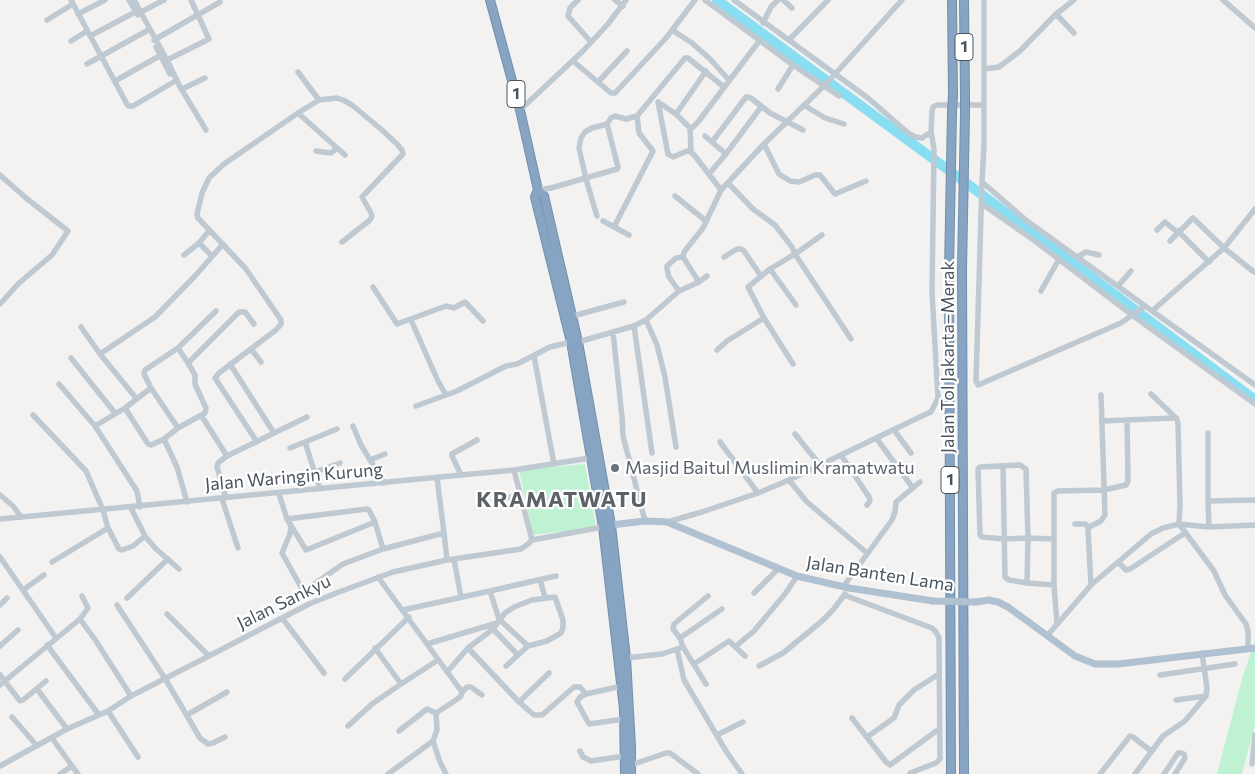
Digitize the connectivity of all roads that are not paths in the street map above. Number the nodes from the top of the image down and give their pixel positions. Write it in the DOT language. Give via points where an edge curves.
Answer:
graph roads {
  1 [pos="104,0"];
  2 [pos="129,0"];
  3 [pos="134,0"];
  4 [pos="164,0"];
  5 [pos="191,0"];
  6 [pos="490,0"];
  7 [pos="578,0"];
  8 [pos="615,0"];
  9 [pos="696,0"];
  10 [pos="705,0"];
  11 [pos="734,0"];
  12 [pos="778,0"];
  13 [pos="784,0"];
  14 [pos="828,0"];
  15 [pos="902,0"];
  16 [pos="952,0"];
  17 [pos="964,0"];
  18 [pos="984,0"];
  19 [pos="1074,0"];
  20 [pos="1223,0"];
  21 [pos="72,2"];
  22 [pos="220,2"];
  23 [pos="625,3"];
  24 [pos="792,8"];
  25 [pos="138,12"];
  26 [pos="78,14"];
  27 [pos="1056,14"];
  28 [pos="199,15"];
  29 [pos="47,20"];
  30 [pos="763,22"];
  31 [pos="1255,28"];
  32 [pos="149,30"];
  33 [pos="672,30"];
  34 [pos="1074,33"];
  35 [pos="89,34"];
  36 [pos="154,40"];
  37 [pos="760,40"];
  38 [pos="789,40"];
  39 [pos="71,41"];
  40 [pos="591,42"];
  41 [pos="627,51"];
  42 [pos="100,56"];
  43 [pos="164,58"];
  44 [pos="572,61"];
  45 [pos="87,64"];
  46 [pos="793,65"];
  47 [pos="984,69"];
  48 [pos="298,72"];
  49 [pos="706,72"];
  50 [pos="833,75"];
  51 [pos="205,78"];
  52 [pos="729,80"];
  53 [pos="114,81"];
  54 [pos="598,82"];
  55 [pos="178,84"];
  56 [pos="825,85"];
  57 [pos="724,87"];
  58 [pos="778,89"];
  59 [pos="839,96"];
  60 [pos="652,98"];
  61 [pos="320,100"];
  62 [pos="658,102"];
  63 [pos="804,105"];
  64 [pos="761,106"];
  65 [pos="983,106"];
  66 [pos="520,110"];
  67 [pos="298,113"];
  68 [pos="676,114"];
  69 [pos="637,116"];
  70 [pos="788,122"];
  71 [pos="607,124"];
  72 [pos="844,124"];
  73 [pos="690,128"];
  74 [pos="206,130"];
  75 [pos="803,130"];
  76 [pos="931,132"];
  77 [pos="704,136"];
  78 [pos="712,142"];
  79 [pos="764,144"];
  80 [pos="337,148"];
  81 [pos="316,151"];
  82 [pos="691,152"];
  83 [pos="726,154"];
  84 [pos="345,155"];
  85 [pos="709,174"];
  86 [pos="0,176"];
  87 [pos="586,179"];
  88 [pos="866,181"];
  89 [pos="728,183"];
  90 [pos="982,184"];
  91 [pos="538,190"];
  92 [pos="722,190"];
  93 [pos="675,196"];
  94 [pos="982,201"];
  95 [pos="1255,209"];
  96 [pos="597,216"];
  97 [pos="603,221"];
  98 [pos="706,221"];
  99 [pos="614,227"];
  100 [pos="1156,230"];
  101 [pos="209,231"];
  102 [pos="1178,231"];
  103 [pos="629,235"];
  104 [pos="822,235"];
  105 [pos="1170,241"];
  106 [pos="342,242"];
  107 [pos="199,243"];
  108 [pos="223,244"];
  109 [pos="1224,248"];
  110 [pos="795,254"];
  111 [pos="184,255"];
  112 [pos="1099,255"];
  113 [pos="212,256"];
  114 [pos="1079,256"];
  115 [pos="683,257"];
  116 [pos="724,257"];
  117 [pos="1059,258"];
  118 [pos="1209,262"];
  119 [pos="770,270"];
  120 [pos="1131,271"];
  121 [pos="1254,272"];
  122 [pos="707,276"];
  123 [pos="761,276"];
  124 [pos="700,282"];
  125 [pos="1118,286"];
  126 [pos="373,287"];
  127 [pos="679,291"];
  128 [pos="1041,291"];
  129 [pos="624,302"];
  130 [pos="0,304"];
  131 [pos="796,304"];
  132 [pos="1144,306"];
  133 [pos="216,311"];
  134 [pos="1152,311"];
  135 [pos="1135,313"];
  136 [pos="573,316"];
  137 [pos="764,318"];
  138 [pos="411,320"];
  139 [pos="646,320"];
  140 [pos="483,321"];
  141 [pos="254,324"];
  142 [pos="634,326"];
  143 [pos="81,327"];
  144 [pos="613,332"];
  145 [pos="851,339"];
  146 [pos="575,342"];
  147 [pos="178,348"];
  148 [pos="251,349"];
  149 [pos="717,350"];
  150 [pos="100,354"];
  151 [pos="534,356"];
  152 [pos="72,358"];
  153 [pos="261,362"];
  154 [pos="188,363"];
  155 [pos="230,364"];
  156 [pos="794,364"];
  157 [pos="59,384"];
  158 [pos="1255,385"];
  159 [pos="151,388"];
  160 [pos="446,394"];
  161 [pos="1152,394"];
  162 [pos="1101,395"];
  163 [pos="136,398"];
  164 [pos="1255,404"];
  165 [pos="416,406"];
  166 [pos="125,408"];
  167 [pos="115,413"];
  168 [pos="33,415"];
  169 [pos="201,415"];
  170 [pos="307,417"];
  171 [pos="1174,418"];
  172 [pos="1127,420"];
  173 [pos="1102,421"];
  174 [pos="95,426"];
  175 [pos="353,426"];
  176 [pos="178,428"];
  177 [pos="337,429"];
  178 [pos="894,430"];
  179 [pos="274,433"];
  180 [pos="1208,433"];
  181 [pos="795,434"];
  182 [pos="164,438"];
  183 [pos="877,439"];
  184 [pos="477,440"];
  185 [pos="257,442"];
  186 [pos="305,442"];
  187 [pos="720,442"];
  188 [pos="676,447"];
  189 [pos="290,448"];
  190 [pos="652,453"];
  191 [pos="911,453"];
  192 [pos="385,454"];
  193 [pos="841,455"];
  194 [pos="227,456"];
  195 [pos="590,458"];
  196 [pos="370,460"];
  197 [pos="340,462"];
  198 [pos="554,464"];
  199 [pos="820,465"];
  200 [pos="1003,466"];
  201 [pos="514,470"];
  202 [pos="315,472"];
  203 [pos="461,475"];
  204 [pos="437,478"];
  205 [pos="789,480"];
  206 [pos="920,482"];
  207 [pos="384,483"];
  208 [pos="912,488"];
  209 [pos="320,489"];
  210 [pos="1104,490"];
  211 [pos="758,493"];
  212 [pos="279,494"];
  213 [pos="0,495"];
  214 [pos="520,495"];
  215 [pos="224,498"];
  216 [pos="497,500"];
  217 [pos="1255,500"];
  218 [pos="1208,501"];
  219 [pos="187,502"];
  220 [pos="866,505"];
  221 [pos="140,507"];
  222 [pos="130,508"];
  223 [pos="103,510"];
  224 [pos="21,517"];
  225 [pos="0,519"];
  226 [pos="287,519"];
  227 [pos="375,522"];
  228 [pos="645,522"];
  229 [pos="667,522"];
  230 [pos="1075,524"];
  231 [pos="1179,524"];
  232 [pos="1255,525"];
  233 [pos="291,526"];
  234 [pos="607,526"];
  235 [pos="1089,527"];
  236 [pos="1209,527"];
  237 [pos="108,528"];
  238 [pos="444,533"];
  239 [pos="1184,533"];
  240 [pos="145,536"];
  241 [pos="1028,538"];
  242 [pos="1004,539"];
  243 [pos="1054,539"];
  244 [pos="532,540"];
  245 [pos="238,548"];
  246 [pos="383,549"];
  247 [pos="867,553"];
  248 [pos="0,557"];
  249 [pos="168,559"];
  250 [pos="454,559"];
  251 [pos="447,560"];
  252 [pos="52,562"];
  253 [pos="1118,562"];
  254 [pos="778,568"];
  255 [pos="179,569"];
  256 [pos="1091,571"];
  257 [pos="1106,573"];
  258 [pos="44,575"];
  259 [pos="556,576"];
  260 [pos="797,576"];
  261 [pos="378,577"];
  262 [pos="540,580"];
  263 [pos="1027,583"];
  264 [pos="1054,585"];
  265 [pos="1091,585"];
  266 [pos="846,587"];
  267 [pos="23,590"];
  268 [pos="490,591"];
  269 [pos="754,593"];
  270 [pos="844,595"];
  271 [pos="82,596"];
  272 [pos="708,596"];
  273 [pos="461,597"];
  274 [pos="545,597"];
  275 [pos="7,598"];
  276 [pos="127,598"];
  277 [pos="0,605"];
  278 [pos="117,605"];
  279 [pos="722,609"];
  280 [pos="404,610"];
  281 [pos="167,614"];
  282 [pos="408,617"];
  283 [pos="282,618"];
  284 [pos="80,619"];
  285 [pos="498,621"];
  286 [pos="1057,624"];
  287 [pos="492,629"];
  288 [pos="18,630"];
  289 [pos="1047,636"];
  290 [pos="56,638"];
  291 [pos="680,638"];
  292 [pos="427,644"];
  293 [pos="47,645"];
  294 [pos="0,646"];
  295 [pos="528,646"];
  296 [pos="736,646"];
  297 [pos="375,648"];
  298 [pos="468,648"];
  299 [pos="680,648"];
  300 [pos="1252,648"];
  301 [pos="1202,653"];
  302 [pos="518,655"];
  303 [pos="209,656"];
  304 [pos="745,656"];
  305 [pos="626,658"];
  306 [pos="438,660"];
  307 [pos="694,664"];
  308 [pos="1235,664"];
  309 [pos="506,666"];
  310 [pos="759,666"];
  311 [pos="1204,668"];
  312 [pos="446,672"];
  313 [pos="324,673"];
  314 [pos="549,673"];
  315 [pos="940,674"];
  316 [pos="0,675"];
  317 [pos="1160,675"];
  318 [pos="345,679"];
  319 [pos="166,680"];
  320 [pos="46,681"];
  321 [pos="3,684"];
  322 [pos="401,684"];
  323 [pos="706,684"];
  324 [pos="622,686"];
  325 [pos="37,689"];
  326 [pos="227,692"];
  327 [pos="462,692"];
  328 [pos="586,694"];
  329 [pos="482,695"];
  330 [pos="131,696"];
  331 [pos="1206,696"];
  332 [pos="1176,700"];
  333 [pos="519,702"];
  334 [pos="108,710"];
  335 [pos="436,713"];
  336 [pos="99,715"];
  337 [pos="187,715"];
  338 [pos="12,717"];
  339 [pos="852,718"];
  340 [pos="624,719"];
  341 [pos="743,722"];
  342 [pos="348,726"];
  343 [pos="939,728"];
  344 [pos="67,729"];
  345 [pos="399,731"];
  346 [pos="717,735"];
  347 [pos="1255,735"];
  348 [pos="225,737"];
  349 [pos="867,737"];
  350 [pos="52,738"];
  351 [pos="433,741"];
  352 [pos="37,746"];
  353 [pos="580,752"];
  354 [pos="1151,752"];
  355 [pos="625,756"];
  356 [pos="138,757"];
  357 [pos="631,764"];
  358 [pos="1252,764"];
  359 [pos="0,766"];
  360 [pos="72,766"];
  361 [pos="910,773"];
  362 [pos="60,774"];
  363 [pos="78,774"];
  364 [pos="388,774"];
  365 [pos="446,774"];
  366 [pos="625,774"];
  367 [pos="631,774"];
  368 [pos="698,774"];
  369 [pos="742,774"];
  370 [pos="951,774"];
  371 [pos="964,774"];
  372 [pos="1100,774"];
  373 [pos="1136,774"];
  374 [pos="1164,774"];
  375 [pos="1175,774"];
  1 -- 26 [label="street"];
  2 -- 25 [label="street"];
  3 -- 25 [label="street"];
  4 -- 25 [label="street"];
  5 -- 28 [label="street"];
  6 -- 66 [label="highway, 1"];
  7 -- 40 [label="street" via="570,8 568,16"];
  8 -- 23 [label="street"];
  9 -- 33 [label="street"];
  10 -- 37 [label="street"];
  11 -- 30 [label="street"];
  12 -- 30 [label="street"];
  13 -- 24 [label="street"];
  14 -- 38 [label="street"];
  15 -- 50 [label="street"];
  16 -- 370 [label="highway, Jalan Tol Jakarta–Merak / 1, bridge" via="949,270"];
  17 -- 371 [label="highway, Jalan Tol Jakarta–Merak / 1, bridge"];
  18 -- 47 [label="street"];
  19 -- 27 [label="street"];
  20 -- 31 [label="street"];
  21 -- 26 [label="street"];
  21 -- 29 [label="street"];
  22 -- 28 [label="street"];
  23 -- 40 [label="street"];
  25 -- 32 [label="street"];
  25 -- 35 [label="street"];
  26 -- 35 [label="street"];
  27 -- 34 [label="street"];
  27 -- 47 [label="street" via="1020,51 998,67"];
  28 -- 36 [label="street"];
  28 -- 43 [label="street" via="209,39"];
  30 -- 38 [label="street"];
  32 -- 36 [label="street"];
  32 -- 42 [label="street"];
  33 -- 52 [label="street" via="710,59"];
  33 -- 54 [label="street" via="616,93 611,93"];
  35 -- 39 [label="street"];
  35 -- 42 [label="street"];
  36 -- 43 [label="street"];
  37 -- 46 [label="street"];
  37 -- 52 [label="street"];
  38 -- 50 [label="street"];
  40 -- 44 [label="street"];
  41 -- 54 [label="street"];
  42 -- 45 [label="street"];
  42 -- 53 [label="street"];
  43 -- 53 [label="street"];
  43 -- 55 [label="street"];
  44 -- 54 [label="street"];
  44 -- 66 [label="street"];
  46 -- 56 [label="street"];
  46 -- 58 [label="street"];
  47 -- 65 [label="street"];
  48 -- 61 [label="street"];
  49 -- 57 [label="street"];
  49 -- 60 [label="street" via="685,58"];
  49 -- 68 [label="street"];
  50 -- 56 [label="street"];
  50 -- 76 [label="street" via="868,98 912,135 922,138"];
  51 -- 55 [label="street"];
  52 -- 57 [label="street"];
  53 -- 55 [label="street" via="130,107"];
  55 -- 74 [label="street"];
  56 -- 59 [label="street"];
  56 -- 63 [label="street"];
  57 -- 73 [label="street"];
  60 -- 62 [label="street"];
  60 -- 69 [label="street"];
  61 -- 67 [label="street"];
  61 -- 106 [label="street" via="337,98 352,105 397,144 403,154 362,197 371,213 370,220"];
  62 -- 68 [label="street"];
  62 -- 82 [label="street" via="668,154 673,157"];
  63 -- 70 [label="street"];
  63 -- 72 [label="street" via="825,118"];
  64 -- 70 [label="street"];
  64 -- 78 [label="street" via="751,98 744,98"];
  64 -- 83 [label="street"];
  65 -- 76 [label="street" via="937,104 933,107"];
  65 -- 90 [label="street"];
  66 -- 91 [label="highway, 1"];
  67 -- 80 [label="street"];
  67 -- 101 [label="street" via="209,178 197,214"];
  68 -- 73 [label="street"];
  69 -- 71 [label="street" via="626,119 615,116"];
  69 -- 99 [label="street" via="638,131 653,151"];
  70 -- 75 [label="street"];
  70 -- 79 [label="street"];
  71 -- 87 [label="street" via="592,128 581,138 579,148"];
  71 -- 87 [label="street" via="618,167 615,171"];
  73 -- 82 [label="street"];
  76 -- 178 [label="street" via="934,149 932,292 937,402 931,412"];
  77 -- 78 [label="street"];
  78 -- 83 [label="street"];
  79 -- 88 [label="street" via="779,174 790,181 799,182 820,175 837,194"];
  79 -- 89 [label="street"];
  80 -- 81 [label="street" via="330,154"];
  80 -- 84 [label="street"];
  82 -- 85 [label="street"];
  83 -- 85 [label="street"];
  85 -- 92 [label="street"];
  86 -- 130 [label="street" via="68,231 52,255"];
  87 -- 91 [label="street"];
  87 -- 96 [label="street"];
  89 -- 92 [label="street"];
  89 -- 110 [label="street" via="775,226"];
  90 -- 94 [label="street"];
  90 -- 114 [label="street"];
  91 -- 136 [label="highway, 1" via="544,196"];
  91 -- 146 [label="highway, 1" via="535,197"];
  92 -- 98 [label="street"];
  93 -- 98 [label="street"];
  94 -- 117 [label="street"];
  94 -- 135 [label="street" via="978,385 1121,323"];
  95 -- 109 [label="street"];
  97 -- 99 [label="street"];
  98 -- 115 [label="street"];
  99 -- 103 [label="street"];
  100 -- 102 [label="street" via="1166,222"];
  101 -- 107 [label="street"];
  101 -- 108 [label="street"];
  102 -- 105 [label="street"];
  102 -- 109 [label="street" via="1193,218"];
  102 -- 118 [label="street"];
  104 -- 110 [label="street"];
  107 -- 111 [label="street"];
  107 -- 113 [label="street"];
  108 -- 113 [label="street"];
  108 -- 148 [label="street" via="281,316 281,324 276,330"];
  109 -- 118 [label="street"];
  109 -- 121 [label="street"];
  110 -- 119 [label="street"];
  110 -- 145 [label="street"];
  112 -- 114 [label="street" via="1086,252"];
  113 -- 150 [label="street" via="156,317"];
  114 -- 125 [label="street"];
  115 -- 124 [label="street"];
  115 -- 127 [label="street" via="676,258 667,266"];
  116 -- 123 [label="street" via="741,249"];
  117 -- 128 [label="street"];
  117 -- 135 [label="street"];
  118 -- 134 [label="street"];
  119 -- 123 [label="street"];
  119 -- 131 [label="street"];
  120 -- 125 [label="street"];
  122 -- 124 [label="street"];
  123 -- 137 [label="street" via="748,287"];
  124 -- 127 [label="street"];
  125 -- 132 [label="street"];
  126 -- 138 [label="street" via="397,324"];
  127 -- 139 [label="street"];
  129 -- 136 [label="street"];
  132 -- 134 [label="street"];
  132 -- 135 [label="street"];
  133 -- 147 [label="street"];
  134 -- 158 [label="street" via="1214,359"];
  135 -- 164 [label="street"];
  136 -- 146 [label="highway, 1"];
  137 -- 149 [label="street"];
  137 -- 156 [label="street"];
  138 -- 140 [label="street" via="464,302"];
  138 -- 160 [label="street"];
  139 -- 142 [label="street"];
  139 -- 188 [label="street" via="657,345 665,377"];
  141 -- 154 [label="street" via="245,312 239,312"];
  142 -- 144 [label="street"];
  142 -- 190 [label="street"];
  143 -- 150 [label="street"];
  144 -- 146 [label="street"];
  144 -- 228 [label="street" via="623,436"];
  146 -- 151 [label="street" via="550,347"];
  146 -- 195 [label="highway, 1"];
  146 -- 234 [label="highway, 1"];
  147 -- 154 [label="street"];
  147 -- 159 [label="street" via="144,370"];
  148 -- 153 [label="street"];
  148 -- 155 [label="street"];
  150 -- 163 [label="street"];
  151 -- 160 [label="street"];
  151 -- 198 [label="street"];
  152 -- 167 [label="street"];
  154 -- 169 [label="street" via="206,408"];
  155 -- 179 [label="street"];
  155 -- 185 [label="street" via="215,379"];
  157 -- 174 [label="street"];
  159 -- 163 [label="street"];
  159 -- 176 [label="street"];
  160 -- 165 [label="street"];
  161 -- 171 [label="street"];
  162 -- 173 [label="street"];
  163 -- 166 [label="street"];
  166 -- 167 [label="street"];
  166 -- 182 [label="street" via="148,444"];
  167 -- 174 [label="street"];
  168 -- 223 [label="street" via="86,471"];
  169 -- 176 [label="street"];
  169 -- 194 [label="street"];
  170 -- 179 [label="street"];
  171 -- 172 [label="street"];
  171 -- 231 [label="street" via="1178,424"];
  172 -- 173 [label="street"];
  172 -- 210 [label="street" via="1128,481 1126,485"];
  173 -- 210 [label="street"];
  174 -- 221 [label="street" via="137,491"];
  175 -- 196 [label="street"];
  176 -- 182 [label="street"];
  177 -- 186 [label="street"];
  178 -- 183 [label="street"];
  178 -- 191 [label="street"];
  179 -- 185 [label="street"];
  180 -- 218 [label="street"];
  181 -- 199 [label="street"];
  182 -- 219 [label="street"];
  183 -- 193 [label="street"];
  183 -- 208 [label="street"];
  184 -- 203 [label="street" via="452,454"];
  185 -- 194 [label="street"];
  186 -- 189 [label="street"];
  186 -- 202 [label="street"];
  187 -- 211 [label="street"];
  192 -- 196 [label="street"];
  193 -- 199 [label="street"];
  193 -- 220 [label="street" via="869,497"];
  194 -- 215 [label="street" via="216,465"];
  195 -- 198 [label="street, Jalan Waringin Kurung"];
  195 -- 234 [label="highway, 1"];
  196 -- 207 [label="street"];
  197 -- 202 [label="street"];
  198 -- 201 [label="street, Jalan Waringin Kurung"];
  199 -- 205 [label="street"];
  200 -- 241 [label="street" via="1020,465 1026,469"];
  200 -- 242 [label="street"];
  200 -- 242 [label="street" via="982,466 978,469 980,535"];
  201 -- 203 [label="street, Jalan Waringin Kurung"];
  201 -- 214 [label="street"];
  202 -- 209 [label="street"];
  203 -- 204 [label="street, Jalan Waringin Kurung"];
  204 -- 207 [label="street, Jalan Waringin Kurung"];
  204 -- 238 [label="street"];
  205 -- 211 [label="street"];
  205 -- 247 [label="street" via="807,502"];
  206 -- 208 [label="street"];
  207 -- 209 [label="street, Jalan Waringin Kurung"];
  208 -- 247 [label="street" via="896,502 892,520"];
  209 -- 212 [label="street, Jalan Waringin Kurung"];
  210 -- 235 [label="street" via="1104,518"];
  210 -- 243 [label="street" via="1054,493"];
  211 -- 229 [label="street"];
  212 -- 215 [label="street, Jalan Waringin Kurung"];
  212 -- 226 [label="street"];
  213 -- 224 [label="street"];
  214 -- 216 [label="street"];
  214 -- 244 [label="street"];
  215 -- 219 [label="street, Jalan Waringin Kurung"];
  215 -- 245 [label="street"];
  217 -- 218 [label="street"];
  218 -- 236 [label="street"];
  219 -- 221 [label="street, Jalan Waringin Kurung"];
  221 -- 222 [label="street, Jalan Waringin Kurung"];
  222 -- 223 [label="street, Jalan Waringin Kurung"];
  222 -- 240 [label="street"];
  223 -- 224 [label="street, Jalan Waringin Kurung"];
  223 -- 237 [label="street"];
  224 -- 225 [label="street, Jalan Waringin Kurung"];
  226 -- 227 [label="street" via="366,508"];
  226 -- 233 [label="street"];
  227 -- 233 [label="street" via="308,550 303,548"];
  227 -- 246 [label="street"];
  228 -- 229 [label="main road, Jalan Banten Lama"];
  228 -- 234 [label="main road, Jalan Banten Lama"];
  229 -- 254 [label="main road, Jalan Banten Lama"];
  230 -- 235 [label="street"];
  231 -- 236 [label="street"];
  231 -- 239 [label="street"];
  231 -- 253 [label="street" via="1151,534"];
  232 -- 236 [label="street"];
  233 -- 246 [label="street" via="282,553 304,589 311,588 343,564"];
  234 -- 244 [label="street, Jalan Sankyu"];
  234 -- 305 [label="highway, 1"];
  234 -- 324 [label="highway, 1"];
  235 -- 256 [label="street"];
  237 -- 240 [label="street" via="122,550"];
  237 -- 252 [label="street"];
  238 -- 246 [label="street"];
  238 -- 251 [label="street"];
  239 -- 253 [label="street" via="1130,569 1126,570"];
  239 -- 300 [label="street" via="1210,566 1225,595 1246,624"];
  240 -- 249 [label="street"];
  241 -- 242 [label="street"];
  241 -- 243 [label="street"];
  241 -- 263 [label="street"];
  242 -- 263 [label="street" via="1006,579"];
  243 -- 264 [label="street"];
  244 -- 250 [label="street, Jalan Sankyu" via="521,549"];
  247 -- 266 [label="street"];
  248 -- 267 [label="street"];
  249 -- 255 [label="street"];
  249 -- 276 [label="street"];
  250 -- 251 [label="street, Jalan Sankyu"];
  250 -- 273 [label="street"];
  251 -- 261 [label="street, Jalan Sankyu"];
  253 -- 257 [label="street"];
  254 -- 260 [label="main road, Jalan Banten Lama"];
  254 -- 269 [label="street"];
  256 -- 257 [label="street"];
  256 -- 265 [label="street"];
  257 -- 265 [label="street"];
  258 -- 267 [label="street"];
  259 -- 262 [label="street"];
  260 -- 266 [label="main road, Jalan Banten Lama"];
  260 -- 296 [label="street" via="754,631"];
  261 -- 280 [label="street"];
  261 -- 283 [label="street, Jalan Sankyu"];
  262 -- 268 [label="street"];
  262 -- 274 [label="street"];
  263 -- 264 [label="street"];
  264 -- 286 [label="street"];
  265 -- 286 [label="street"];
  266 -- 270 [label="street"];
  266 -- 289 [label="main road, Jalan Banten Lama, bridge" via="933,601 998,602"];
  267 -- 290 [label="street"];
  268 -- 273 [label="street"];
  268 -- 285 [label="street"];
  270 -- 310 [label="street" via="822,621 783,652"];
  270 -- 315 [label="street" via="932,628 939,638"];
  271 -- 284 [label="street" via="88,608"];
  272 -- 291 [label="street" via="674,624 673,629"];
  273 -- 280 [label="street"];
  274 -- 285 [label="street" via="519,604"];
  274 -- 295 [label="street" via="557,599 564,628 547,641"];
  275 -- 277 [label="street"];
  278 -- 319 [label="street"];
  279 -- 291 [label="street"];
  280 -- 282 [label="street"];
  281 -- 303 [label="street"];
  282 -- 292 [label="street"];
  282 -- 297 [label="street"];
  283 -- 303 [label="street, Jalan Sankyu"];
  283 -- 313 [label="street"];
  284 -- 290 [label="street"];
  284 -- 330 [label="street"];
  285 -- 287 [label="street"];
  285 -- 292 [label="street"];
  285 -- 295 [label="street"];
  286 -- 289 [label="street"];
  287 -- 298 [label="street"];
  287 -- 302 [label="street"];
  288 -- 294 [label="street"];
  289 -- 301 [label="main road, Jalan Banten Lama" via="1075,656 1095,664"];
  290 -- 293 [label="street"];
  291 -- 299 [label="street"];
  292 -- 306 [label="street"];
  293 -- 321 [label="street"];
  293 -- 336 [label="street"];
  295 -- 302 [label="street"];
  296 -- 304 [label="street"];
  296 -- 307 [label="street" via="727,641"];
  297 -- 318 [label="street"];
  297 -- 322 [label="street"];
  298 -- 312 [label="street"];
  298 -- 333 [label="street"];
  299 -- 305 [label="street" via="662,654"];
  299 -- 307 [label="street"];
  299 -- 346 [label="street" via="684,680"];
  300 -- 301 [label="main road, Jalan Banten Lama"];
  301 -- 311 [label="street"];
  302 -- 309 [label="street"];
  303 -- 319 [label="street, Jalan Sankyu"];
  305 -- 357 [label="highway, 1"];
  306 -- 312 [label="street"];
  306 -- 322 [label="street"];
  307 -- 323 [label="street"];
  308 -- 311 [label="street"];
  311 -- 317 [label="street"];
  311 -- 331 [label="street"];
  312 -- 327 [label="street"];
  314 -- 333 [label="street"];
  315 -- 343 [label="street"];
  315 -- 349 [label="street" via="914,690 900,705 894,718"];
  316 -- 321 [label="street"];
  319 -- 330 [label="street, Jalan Sankyu"];
  319 -- 337 [label="street"];
  320 -- 325 [label="street"];
  321 -- 325 [label="street" via="20,701"];
  322 -- 342 [label="street"];
  324 -- 328 [label="street"];
  324 -- 340 [label="highway, 1"];
  325 -- 344 [label="street"];
  326 -- 337 [label="street"];
  327 -- 329 [label="street" via="470,687"];
  327 -- 335 [label="street"];
  328 -- 333 [label="street" via="574,687 538,716"];
  328 -- 340 [label="street" via="577,702 589,724"];
  330 -- 334 [label="street, Jalan Sankyu"];
  331 -- 332 [label="street"];
  331 -- 354 [label="street" via="1185,721 1163,736"];
  334 -- 336 [label="street, Jalan Sankyu"];
  334 -- 356 [label="street"];
  335 -- 345 [label="street" via="427,709"];
  335 -- 351 [label="street"];
  336 -- 344 [label="street, Jalan Sankyu"];
  337 -- 348 [label="street" via="204,742 213,743"];
  338 -- 352 [label="street"];
  339 -- 349 [label="street"];
  340 -- 355 [label="highway, 1"];
  341 -- 346 [label="street"];
  343 -- 349 [label="street" via="890,765"];
  343 -- 361 [label="street" via="940,759"];
  344 -- 350 [label="street, Jalan Sankyu"];
  346 -- 369 [label="street"];
  347 -- 358 [label="street"];
  350 -- 352 [label="street, Jalan Sankyu"];
  350 -- 360 [label="street"];
  351 -- 364 [label="street"];
  351 -- 365 [label="street"];
  352 -- 359 [label="street, Jalan Sankyu"];
  353 -- 355 [label="street" via="591,761"];
  354 -- 372 [label="street" via="1130,736"];
  354 -- 373 [label="street"];
  355 -- 366 [label="highway, 1"];
  357 -- 367 [label="highway, 1"];
  357 -- 368 [label="street" via="670,753"];
  360 -- 362 [label="street"];
  360 -- 363 [label="street"];
  374 -- 375 [label="street" via="1178,753 1184,754 1185,758"];
}
